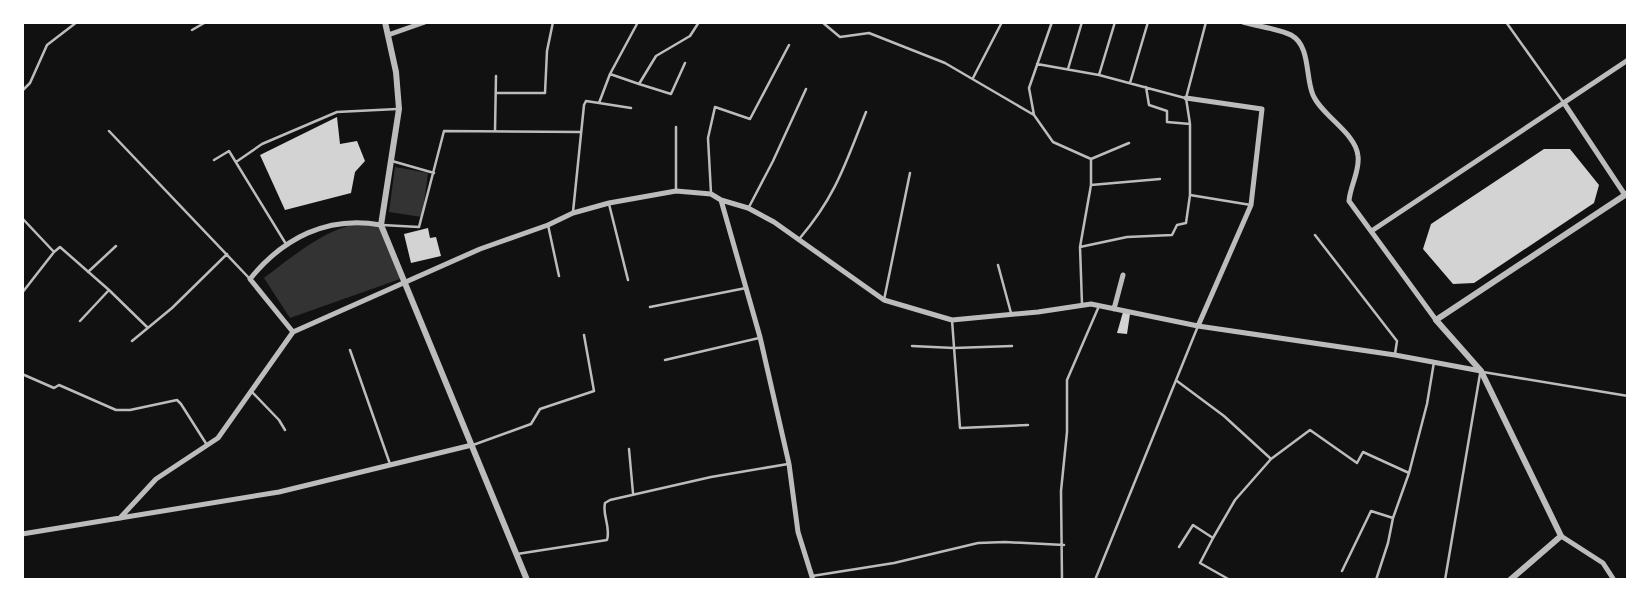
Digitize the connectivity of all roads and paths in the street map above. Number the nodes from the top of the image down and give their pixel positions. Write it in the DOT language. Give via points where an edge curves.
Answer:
graph roads {
  1 [pos="68,22"];
  2 [pos="77,22"];
  3 [pos="206,22"];
  4 [pos="384,22"];
  5 [pos="425,22"];
  6 [pos="553,22"];
  7 [pos="638,22"];
  8 [pos="699,22"];
  9 [pos="822,22"];
  10 [pos="1002,22"];
  11 [pos="1052,22"];
  12 [pos="1082,22"];
  13 [pos="1115,22"];
  14 [pos="1148,22"];
  15 [pos="1206,22"];
  16 [pos="1243,22"];
  17 [pos="1506,22"];
  18 [pos="70,27"];
  19 [pos="192,30"];
  20 [pos="388,35"];
  21 [pos="789,45"];
  22 [pos="1628,60"];
  23 [pos="685,63"];
  24 [pos="1037,64"];
  25 [pos="1068,69"];
  26 [pos="610,74"];
  27 [pos="1099,75"];
  28 [pos="496,76"];
  29 [pos="973,78"];
  30 [pos="1130,83"];
  31 [pos="639,84"];
  32 [pos="1146,87"];
  33 [pos="806,89"];
  34 [pos="22,90"];
  35 [pos="496,93"];
  36 [pos="1186,98"];
  37 [pos="599,103"];
  38 [pos="1564,104"];
  39 [pos="399,108"];
  40 [pos="632,108"];
  41 [pos="866,112"];
  42 [pos="1034,115"];
  43 [pos="1190,124"];
  44 [pos="676,127"];
  45 [pos="109,131"];
  46 [pos="495,131"];
  47 [pos="581,132"];
  48 [pos="1129,143"];
  49 [pos="1091,159"];
  50 [pos="214,160"];
  51 [pos="390,161"];
  52 [pos="236,162"];
  53 [pos="434,173"];
  54 [pos="910,173"];
  55 [pos="1160,178"];
  56 [pos="1091,185"];
  57 [pos="676,192"];
  58 [pos="711,194"];
  59 [pos="1626,194"];
  60 [pos="1190,195"];
  61 [pos="720,200"];
  62 [pos="609,203"];
  63 [pos="1250,205"];
  64 [pos="748,208"];
  65 [pos="573,214"];
  66 [pos="22,218"];
  67 [pos="381,225"];
  68 [pos="548,225"];
  69 [pos="1372,230"];
  70 [pos="1315,235"];
  71 [pos="799,240"];
  72 [pos="286,244"];
  73 [pos="116,246"];
  74 [pos="1080,247"];
  75 [pos="54,252"];
  76 [pos="227,254"];
  77 [pos="998,265"];
  78 [pos="88,272"];
  79 [pos="1123,275"];
  80 [pos="558,276"];
  81 [pos="250,279"];
  82 [pos="628,280"];
  83 [pos="404,283"];
  84 [pos="746,288"];
  85 [pos="109,290"];
  86 [pos="22,292"];
  87 [pos="884,300"];
  88 [pos="1082,306"];
  89 [pos="1099,306"];
  90 [pos="650,307"];
  91 [pos="1114,309"];
  92 [pos="1011,315"];
  93 [pos="952,320"];
  94 [pos="1436,320"];
  95 [pos="80,321"];
  96 [pos="1198,326"];
  97 [pos="148,328"];
  98 [pos="293,332"];
  99 [pos="584,335"];
  100 [pos="760,337"];
  101 [pos="132,341"];
  102 [pos="912,346"];
  103 [pos="1012,346"];
  104 [pos="954,348"];
  105 [pos="350,350"];
  106 [pos="1395,355"];
  107 [pos="665,360"];
  108 [pos="1434,362"];
  109 [pos="1481,371"];
  110 [pos="22,374"];
  111 [pos="1177,381"];
  112 [pos="252,392"];
  113 [pos="1628,396"];
  114 [pos="1028,426"];
  115 [pos="285,430"];
  116 [pos="472,445"];
  117 [pos="207,446"];
  118 [pos="629,449"];
  119 [pos="1271,459"];
  120 [pos="789,464"];
  121 [pos="391,466"];
  122 [pos="1409,473"];
  123 [pos="633,493"];
  124 [pos="120,518"];
  125 [pos="1393,518"];
  126 [pos="22,534"];
  127 [pos="1562,536"];
  128 [pos="1213,538"];
  129 [pos="1064,545"];
  130 [pos="1180,546"];
  131 [pos="517,554"];
  132 [pos="1342,571"];
  133 [pos="812,578"];
  134 [pos="527,580"];
  135 [pos="1066,580"];
  136 [pos="1095,580"];
  137 [pos="1230,580"];
  138 [pos="1376,580"];
  139 [pos="1445,580"];
  140 [pos="1510,580"];
  141 [pos="1614,580"];
  1 -- 18 [label="lane"];
  2 -- 18 [label="lane"];
  3 -- 19 [label="lane"];
  4 -- 20 [label="street"];
  5 -- 20 [label="street"];
  6 -- 35 [label="lane" via="547,52 545,93"];
  7 -- 26 [label="lane"];
  8 -- 31 [label="lane" via="690,36 656,56"];
  9 -- 29 [label="lane" via="840,36 868,33 916,50"];
  10 -- 29 [label="lane"];
  11 -- 24 [label="lane"];
  12 -- 25 [label="lane"];
  13 -- 27 [label="lane"];
  14 -- 30 [label="lane"];
  15 -- 36 [label="lane"];
  16 -- 69 [label="street" via="1292,35 1303,48 1312,94 1357,150 1359,158 1349,201"];
  17 -- 38 [label="lane"];
  18 -- 34 [label="lane" via="47,45 30,82"];
  20 -- 39 [label="street"];
  21 -- 58 [label="lane" via="750,119 715,107 708,138"];
  22 -- 38 [label="street"];
  23 -- 31 [label="lane" via="670,94"];
  24 -- 25 [label="lane"];
  24 -- 42 [label="lane" via="1029,88"];
  25 -- 27 [label="lane"];
  26 -- 31 [label="lane"];
  26 -- 37 [label="lane"];
  27 -- 30 [label="lane"];
  28 -- 35 [label="lane"];
  29 -- 42 [label="lane"];
  30 -- 32 [label="lane"];
  32 -- 36 [label="lane"];
  32 -- 43 [label="lane" via="1149,105 1167,111 1167,122"];
  33 -- 64 [label="lane"];
  35 -- 46 [label="lane"];
  36 -- 43 [label="lane"];
  36 -- 63 [label="street" via="1262,108"];
  37 -- 40 [label="lane"];
  37 -- 47 [label="lane" via="586,101"];
  38 -- 59 [label="street"];
  38 -- 69 [label="street"];
  39 -- 51 [label="street"];
  39 -- 52 [label="lane" via="337,112 262,144"];
  41 -- 71 [label="lane" via="838,184 819,216"];
  42 -- 49 [label="lane" via="1053,142"];
  43 -- 60 [label="lane"];
  44 -- 57 [label="lane"];
  45 -- 76 [label="lane"];
  46 -- 47 [label="lane"];
  46 -- 53 [label="lane" via="444,131"];
  47 -- 65 [label="lane"];
  48 -- 49 [label="lane"];
  49 -- 56 [label="lane"];
  50 -- 52 [label="lane" via="229,151"];
  51 -- 53 [label="lane"];
  51 -- 67 [label="street"];
  52 -- 72 [label="lane"];
  53 -- 67 [label="lane" via="419,227"];
  54 -- 87 [label="lane"];
  55 -- 56 [label="lane"];
  56 -- 74 [label="lane"];
  57 -- 58 [label="street"];
  57 -- 62 [label="street"];
  58 -- 61 [label="street"];
  59 -- 94 [label="street"];
  60 -- 63 [label="lane"];
  60 -- 74 [label="lane" via="1186,223 1177,225 1172,235 1127,237"];
  61 -- 64 [label="street"];
  61 -- 84 [label="street"];
  62 -- 65 [label="street"];
  62 -- 82 [label="lane"];
  63 -- 96 [label="street"];
  64 -- 71 [label="street"];
  65 -- 68 [label="street"];
  66 -- 75 [label="lane"];
  67 -- 72 [label="street" via="347,221"];
  67 -- 83 [label="street"];
  68 -- 80 [label="lane"];
  68 -- 83 [label="street" via="480,249"];
  69 -- 94 [label="street"];
  70 -- 106 [label="lane" via="1397,341"];
  71 -- 87 [label="street"];
  72 -- 81 [label="street" via="266,259"];
  73 -- 78 [label="lane"];
  74 -- 88 [label="lane"];
  75 -- 78 [label="lane" via="60,247"];
  75 -- 86 [label="lane"];
  76 -- 81 [label="lane"];
  76 -- 97 [label="lane"];
  77 -- 92 [label="lane"];
  78 -- 85 [label="lane"];
  79 -- 91 [label="street"];
  81 -- 98 [label="street"];
  83 -- 98 [label="street"];
  83 -- 116 [label="street"];
  84 -- 90 [label="lane"];
  84 -- 100 [label="street"];
  85 -- 95 [label="lane"];
  85 -- 97 [label="lane"];
  87 -- 93 [label="street"];
  88 -- 89 [label="street"];
  88 -- 92 [label="street"];
  89 -- 91 [label="street"];
  89 -- 129 [label="lane" via="1066,380 1067,432 1061,492"];
  91 -- 96 [label="street"];
  92 -- 93 [label="street"];
  93 -- 104 [label="lane"];
  94 -- 109 [label="street"];
  96 -- 106 [label="street"];
  96 -- 111 [label="lane"];
  97 -- 101 [label="lane"];
  98 -- 112 [label="street"];
  99 -- 116 [label="lane" via="594,391 540,409 531,424"];
  100 -- 107 [label="lane"];
  100 -- 120 [label="street"];
  102 -- 104 [label="lane"];
  103 -- 104 [label="lane"];
  104 -- 114 [label="lane" via="960,428"];
  105 -- 121 [label="lane"];
  106 -- 108 [label="street"];
  108 -- 109 [label="street"];
  108 -- 122 [label="lane"];
  109 -- 113 [label="lane"];
  109 -- 127 [label="street"];
  109 -- 139 [label="lane"];
  110 -- 117 [label="lane" via="54,388 58,385 116,410 176,400 182,404"];
  111 -- 119 [label="lane" via="1224,416"];
  111 -- 136 [label="lane"];
  112 -- 115 [label="lane"];
  112 -- 117 [label="street" via="218,438"];
  116 -- 121 [label="street"];
  116 -- 131 [label="street"];
  117 -- 124 [label="street" via="156,479"];
  118 -- 123 [label="lane"];
  119 -- 122 [label="lane" via="1310,430 1357,463 1363,452"];
  119 -- 128 [label="lane" via="1235,500"];
  120 -- 123 [label="lane"];
  120 -- 133 [label="street" via="798,532"];
  121 -- 124 [label="street" via="279,492"];
  122 -- 125 [label="lane"];
  123 -- 131 [label="lane" via="605,503 604,514 609,526 607,540"];
  124 -- 126 [label="street"];
  125 -- 132 [label="lane" via="1371,511"];
  125 -- 138 [label="lane"];
  127 -- 140 [label="street"];
  127 -- 141 [label="street" via="1603,564"];
  128 -- 130 [label="lane" via="1193,525"];
  128 -- 137 [label="lane" via="1200,563"];
  129 -- 133 [label="lane" via="978,543"];
  129 -- 135 [label="lane" via="1062,579"];
  131 -- 134 [label="street"];
}
